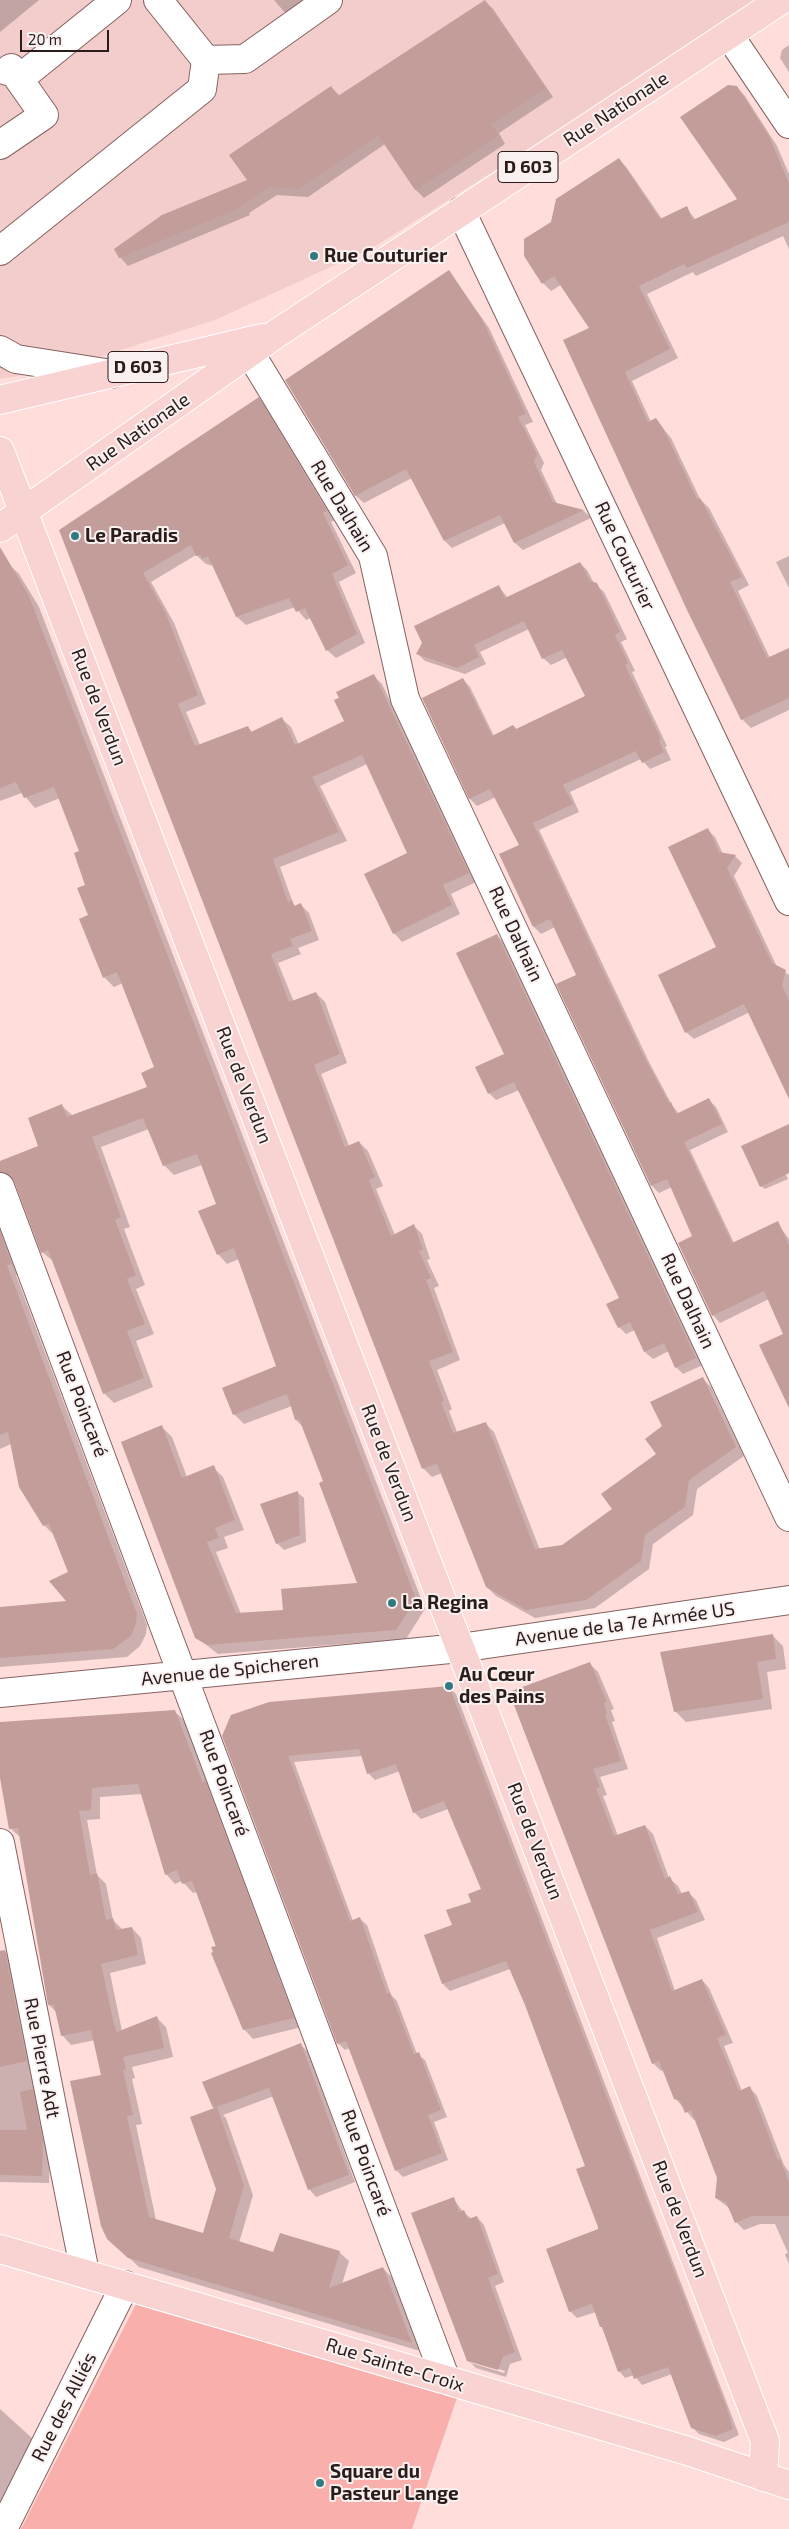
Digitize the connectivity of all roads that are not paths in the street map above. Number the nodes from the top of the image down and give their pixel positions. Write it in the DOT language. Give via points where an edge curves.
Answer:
graph roads {
  1 [pos="117,0"];
  2 [pos="158,0"];
  3 [pos="328,0"];
  4 [pos="782,0"];
  5 [pos="729,35"];
  6 [pos="206,60"];
  7 [pos="9,78"];
  8 [pos="789,124"];
  9 [pos="0,145"];
  10 [pos="461,211"];
  11 [pos="0,251"];
  12 [pos="276,334"];
  13 [pos="0,350"];
  14 [pos="250,353"];
  15 [pos="112,374"];
  16 [pos="0,400"];
  17 [pos="0,452"];
  18 [pos="24,513"];
  19 [pos="0,528"];
  20 [pos="789,900"];
  21 [pos="0,1187"];
  22 [pos="789,1517"];
  23 [pos="789,1600"];
  24 [pos="460,1648"];
  25 [pos="184,1674"];
  26 [pos="0,1693"];
  27 [pos="0,1843"];
  28 [pos="0,2249"];
  29 [pos="85,2273"];
  30 [pos="125,2285"];
  31 [pos="446,2380"];
  32 [pos="763,2477"];
  33 [pos="789,2485"];
  34 [pos="3,2529"];
  1 -- 7 [label="street"];
  2 -- 6 [label="street"];
  3 -- 6 [label="street" via="245,59"];
  4 -- 5 [label="main road, Rue Nationale / D 603"];
  5 -- 8 [label="street"];
  5 -- 10 [label="main road, Rue Nationale / D 603"];
  6 -- 11 [label="street" via="202,89"];
  7 -- 9 [label="street" via="44,115"];
  10 -- 12 [label="main road, Rue Nationale / D 603"];
  10 -- 20 [label="street, Rue Couturier"];
  12 -- 14 [label="main road, Rue Nationale"];
  12 -- 15 [label="main road, Rue Nationale / D 603"];
  13 -- 15 [label="street" via="16,359"];
  14 -- 18 [label="main road, Rue Nationale"];
  14 -- 22 [label="street, Rue Dalhain" via="373,556 406,699"];
  15 -- 16 [label="main road, Rue Nationale / D 603"];
  17 -- 18 [label="main road, Rue de Verdun"];
  18 -- 19 [label="main road, Rue Nationale"];
  18 -- 24 [label="main road, Rue de Verdun"];
  21 -- 25 [label="street, Rue Poincaré"];
  23 -- 24 [label="street, Avenue de la 7e Armée US"];
  24 -- 25 [label="street, Avenue de Spicheren"];
  24 -- 32 [label="main road, Rue de Verdun" via="765,2441"];
  25 -- 26 [label="street, Avenue de Spicheren"];
  25 -- 31 [label="street, Rue Poincaré"];
  27 -- 29 [label="street, Rue Pierre Adt"];
  28 -- 29 [label="main road, Rue Sainte-Croix"];
  29 -- 30 [label="main road, Rue Sainte-Croix"];
  30 -- 31 [label="main road, Rue Sainte-Croix"];
  30 -- 34 [label="street, Rue des Alliés"];
  31 -- 32 [label="main road, Rue Sainte-Croix"];
  32 -- 33 [label="main road, Rue Sainte-Croix"];
}
